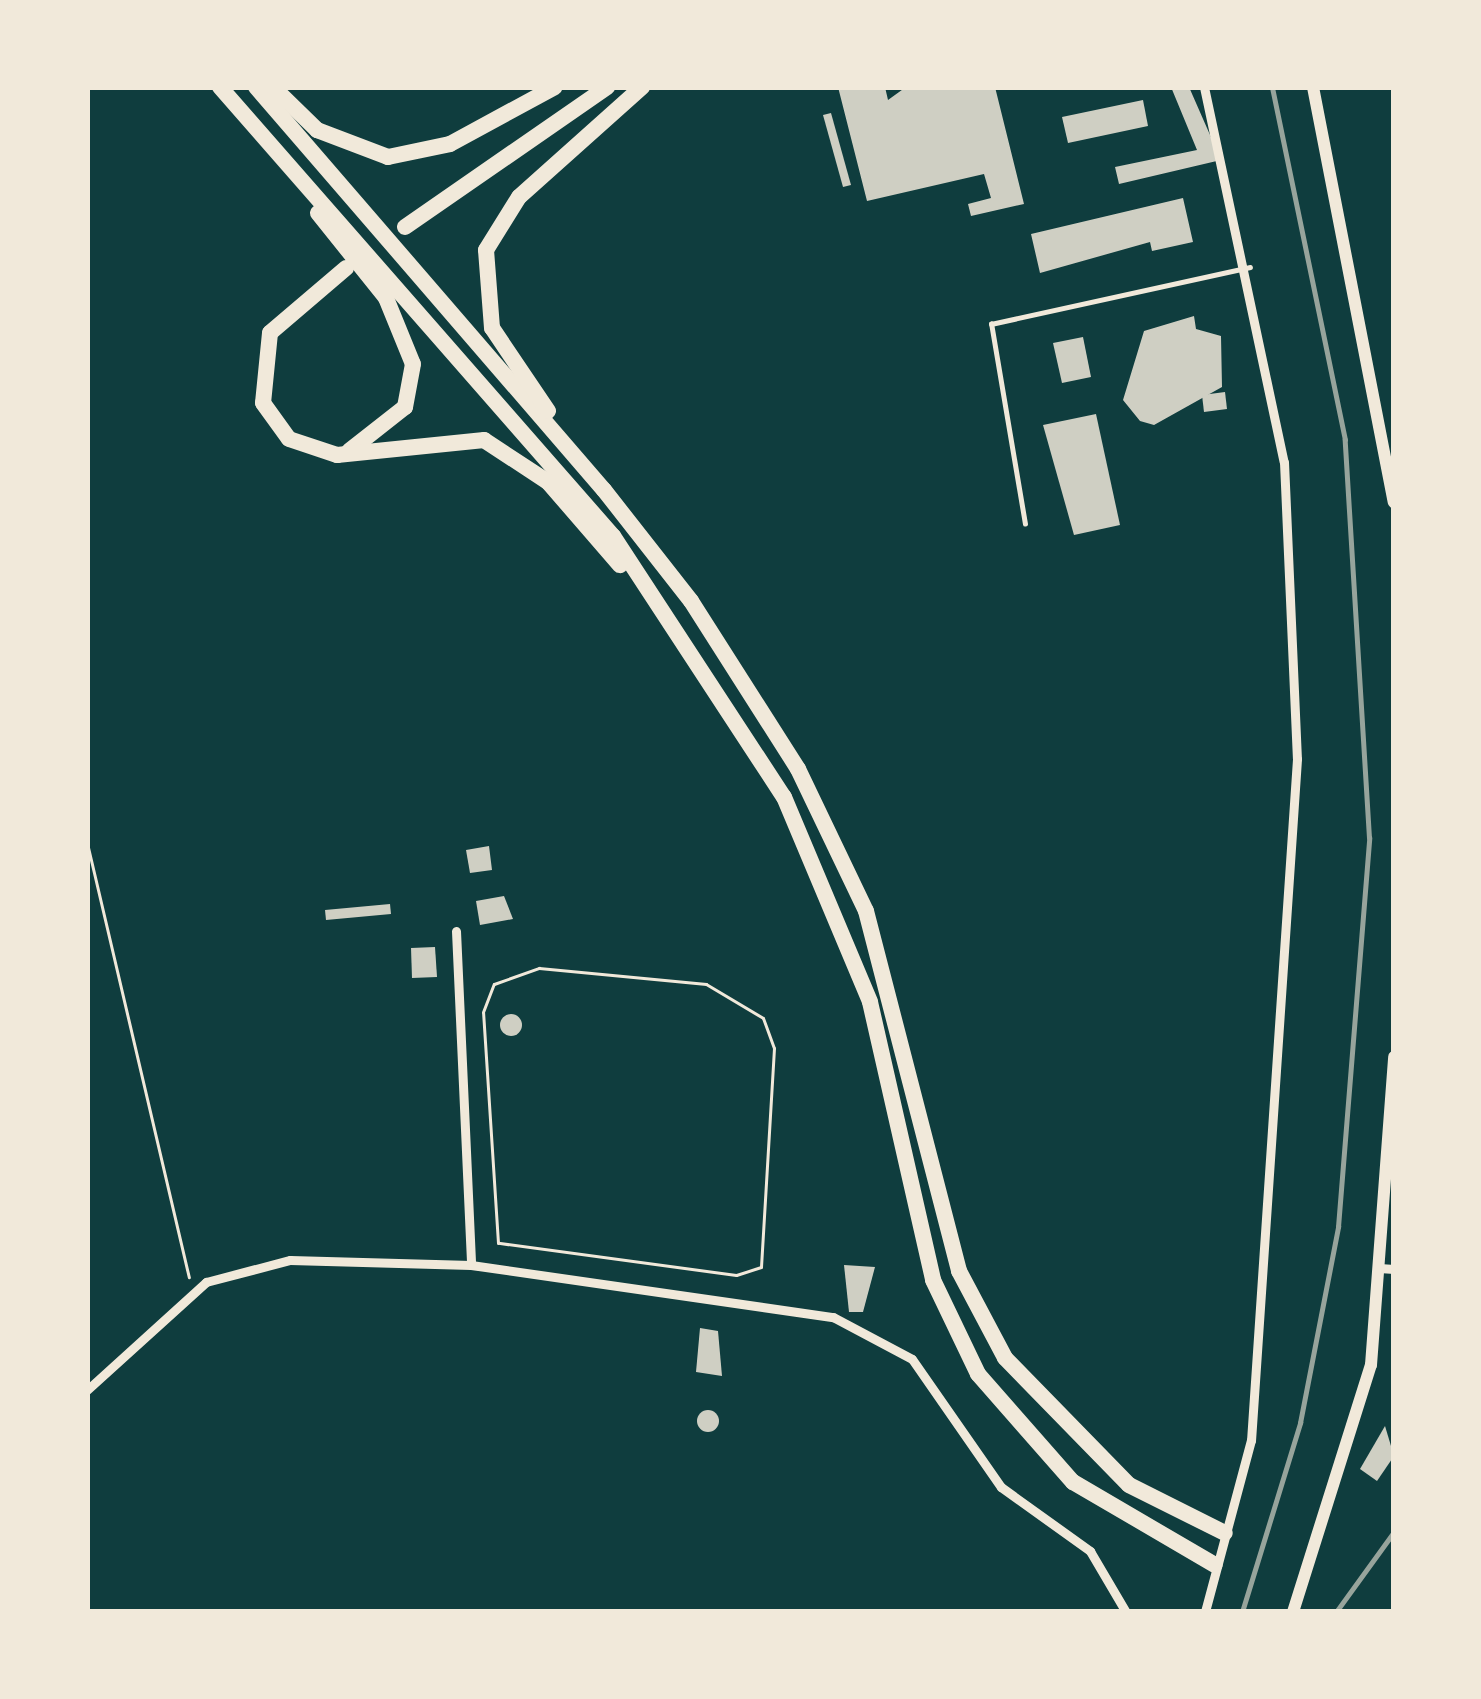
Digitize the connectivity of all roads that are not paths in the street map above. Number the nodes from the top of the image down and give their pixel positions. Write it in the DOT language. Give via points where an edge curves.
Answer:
graph roads {
  1 [pos="220,87"];
  2 [pos="256,87"];
  3 [pos="273,87"];
  4 [pos="555,87"];
  5 [pos="607,87"];
  6 [pos="642,87"];
  7 [pos="1204,87"];
  8 [pos="1313,87"];
  9 [pos="234,103"];
  10 [pos="405,227"];
  11 [pos="1250,267"];
  12 [pos="346,268"];
  13 [pos="337,455"];
  14 [pos="604,490"];
  15 [pos="1394,502"];
  16 [pos="1025,524"];
  17 [pos="737,718"];
  18 [pos="456,931"];
  19 [pos="1394,1057"];
  20 [pos="471,1265"];
  21 [pos="1378,1268"];
  22 [pos="1394,1268"];
  23 [pos="87,1390"];
  24 [pos="1225,1533"];
  25 [pos="1215,1565"];
  26 [pos="1126,1612"];
  27 [pos="1204,1612"];
  28 [pos="1293,1612"];
  1 -- 9 [label="highway"];
  2 -- 14 [label="highway"];
  3 -- 4 [label="highway" via="317,130 388,157 450,144"];
  5 -- 10 [label="highway"];
  6 -- 14 [label="highway" via="503,214 482,276 508,356"];
  7 -- 11 [label="street"];
  8 -- 15 [label="street"];
  9 -- 13 [label="highway" via="408,338 405,407 388,430"];
  9 -- 17 [label="highway" via="613,536"];
  11 -- 16 [label="lane" via="991,324"];
  11 -- 27 [label="street" via="1285,462 1297,759 1251,1440"];
  12 -- 13 [label="highway" via="293,305 259,367 263,403 289,439"];
  13 -- 17 [label="highway" via="459,438 515,454 600,539"];
  14 -- 24 [label="highway" via="798,769 866,911 959,1270 1005,1358 1129,1485"];
  17 -- 25 [label="highway" via="844,927 933,1280 970,1360 1073,1482"];
  18 -- 20 [label="street"];
  19 -- 21 [label="street"];
  20 -- 23 [label="street" via="290,1261 194,1290"];
  20 -- 26 [label="street" via="832,1317 882,1340 929,1380 1001,1487 1090,1551"];
  21 -- 22 [label="street"];
  21 -- 28 [label="street" via="1362,1405"];
}
